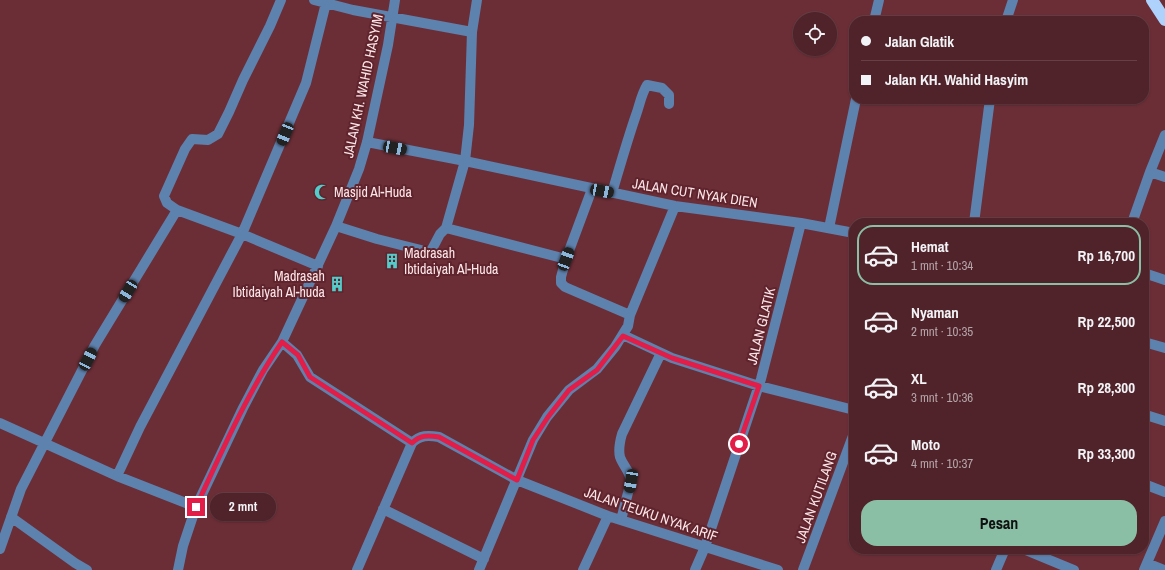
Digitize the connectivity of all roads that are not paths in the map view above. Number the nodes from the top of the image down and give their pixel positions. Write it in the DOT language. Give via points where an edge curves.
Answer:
graph roads {
  1 [pos="281,0"];
  2 [pos="314,0"];
  3 [pos="395,0"];
  4 [pos="477,0"];
  5 [pos="879,0"];
  6 [pos="1013,0"];
  7 [pos="1152,0"];
  8 [pos="326,3"];
  9 [pos="875,16"];
  10 [pos="1008,16"];
  11 [pos="392,17"];
  12 [pos="1165,20"];
  13 [pos="472,32"];
  14 [pos="669,104"];
  15 [pos="855,104"];
  16 [pos="989,104"];
  17 [pos="1165,135"];
  18 [pos="367,142"];
  19 [pos="465,161"];
  20 [pos="1150,172"];
  21 [pos="1165,177"];
  22 [pos="592,189"];
  23 [pos="612,193"];
  24 [pos="676,206"];
  25 [pos="177,210"];
  26 [pos="975,218"];
  27 [pos="1134,218"];
  28 [pos="802,223"];
  29 [pos="336,226"];
  30 [pos="446,228"];
  31 [pos="829,228"];
  32 [pos="849,232"];
  33 [pos="242,234"];
  34 [pos="566,259"];
  35 [pos="318,266"];
  36 [pos="1149,275"];
  37 [pos="1165,280"];
  38 [pos="630,315"];
  39 [pos="623,336"];
  40 [pos="282,342"];
  41 [pos="1149,343"];
  42 [pos="1165,348"];
  43 [pos="661,353"];
  44 [pos="759,386"];
  45 [pos="849,409"];
  46 [pos="1149,416"];
  47 [pos="1165,421"];
  48 [pos="0,423"];
  49 [pos="412,443"];
  50 [pos="44,444"];
  51 [pos="849,446"];
  52 [pos="117,476"];
  53 [pos="517,480"];
  54 [pos="1149,486"];
  55 [pos="1165,492"];
  56 [pos="196,507"];
  57 [pos="383,509"];
  58 [pos="608,516"];
  59 [pos="11,517"];
  60 [pos="621,520"];
  61 [pos="1165,520"];
  62 [pos="705,547"];
  63 [pos="0,549"];
  64 [pos="1003,554"];
  65 [pos="1035,554"];
  66 [pos="484,559"];
  67 [pos="1145,566"];
  68 [pos="87,570"];
  69 [pos="178,570"];
  70 [pos="357,570"];
  71 [pos="479,570"];
  72 [pos="584,570"];
  73 [pos="695,570"];
  74 [pos="778,570"];
  75 [pos="803,570"];
  76 [pos="996,570"];
  77 [pos="1074,570"];
  78 [pos="1164,570"];
  1 -- 25 [label="street" via="218,134 208,140 192,139 185,149 164,196 167,203"];
  2 -- 8 [label="street"];
  3 -- 11 [label="street, JALAN KH. WAHID HASYIM"];
  4 -- 13 [label="street"];
  5 -- 9 [label="street"];
  6 -- 10 [label="street"];
  7 -- 12 [label="highway"];
  8 -- 11 [label="street"];
  8 -- 33 [label="street" via="306,83"];
  11 -- 13 [label="street"];
  11 -- 18 [label="street, JALAN KH. WAHID HASYIM"];
  13 -- 19 [label="street"];
  14 -- 23 [label="street" via="669,95 662,88 647,85 641,94"];
  15 -- 31 [label="street"];
  16 -- 26 [label="street"];
  17 -- 20 [label="street"];
  18 -- 19 [label="street, JALAN CUT NYAK DIEN"];
  18 -- 29 [label="street, JALAN KH. WAHID HASYIM"];
  19 -- 22 [label="street, JALAN CUT NYAK DIEN"];
  19 -- 30 [label="street"];
  20 -- 21 [label="street"];
  20 -- 27 [label="street"];
  22 -- 23 [label="street, JALAN CUT NYAK DIEN"];
  22 -- 34 [label="street"];
  23 -- 24 [label="street, JALAN CUT NYAK DIEN"];
  24 -- 28 [label="street, JALAN CUT NYAK DIEN"];
  24 -- 38 [label="street"];
  25 -- 33 [label="street"];
  25 -- 50 [label="street" via="95,345"];
  28 -- 31 [label="street, JALAN CUT NYAK DIEN"];
  28 -- 44 [label="street, JALAN GLATIK"];
  29 -- 30 [label="street" via="429,252"];
  29 -- 35 [label="street, JALAN KH. WAHID HASYIM"];
  30 -- 34 [label="street"];
  31 -- 32 [label="street, JALAN CUT NYAK DIEN"];
  33 -- 35 [label="street"];
  33 -- 52 [label="street" via="140,427"];
  34 -- 38 [label="street" via="561,277 561,283 565,287"];
  35 -- 40 [label="street, JALAN KH. WAHID HASYIM"];
  36 -- 37 [label="street"];
  38 -- 39 [label="street"];
  39 -- 43 [label="street"];
  39 -- 53 [label="street" via="597,370 569,390 548,417 533,440"];
  40 -- 49 [label="street" via="298,355 310,377"];
  40 -- 56 [label="street, JALAN KH. WAHID HASYIM" via="263,370 243,408"];
  41 -- 42 [label="street"];
  43 -- 44 [label="street"];
  43 -- 60 [label="street" via="620,440 620,457 631,481"];
  44 -- 45 [label="street"];
  44 -- 62 [label="street, JALAN GLATIK"];
  46 -- 47 [label="street"];
  48 -- 50 [label="street"];
  49 -- 53 [label="street, JALAN TEUKU NYAK ARIF" via="417,438 429,435 439,437"];
  49 -- 57 [label="street"];
  50 -- 52 [label="street"];
  50 -- 59 [label="street" via="21,489"];
  51 -- 75 [label="street, JALAN KUTILANG"];
  52 -- 56 [label="street"];
  53 -- 58 [label="street, JALAN TEUKU NYAK ARIF"];
  53 -- 66 [label="street"];
  54 -- 55 [label="street"];
  56 -- 69 [label="street, JALAN KH. WAHID HASYIM"];
  57 -- 66 [label="street"];
  57 -- 70 [label="street"];
  58 -- 60 [label="street, JALAN TEUKU NYAK ARIF"];
  58 -- 72 [label="street"];
  59 -- 63 [label="street"];
  59 -- 68 [label="street"];
  60 -- 62 [label="street, JALAN TEUKU NYAK ARIF"];
  61 -- 67 [label="street"];
  62 -- 73 [label="street, JALAN GLATIK"];
  62 -- 74 [label="street, JALAN TEUKU NYAK ARIF"];
  64 -- 76 [label="street"];
  65 -- 77 [label="street"];
  66 -- 71 [label="street"];
  67 -- 78 [label="street"];
}
